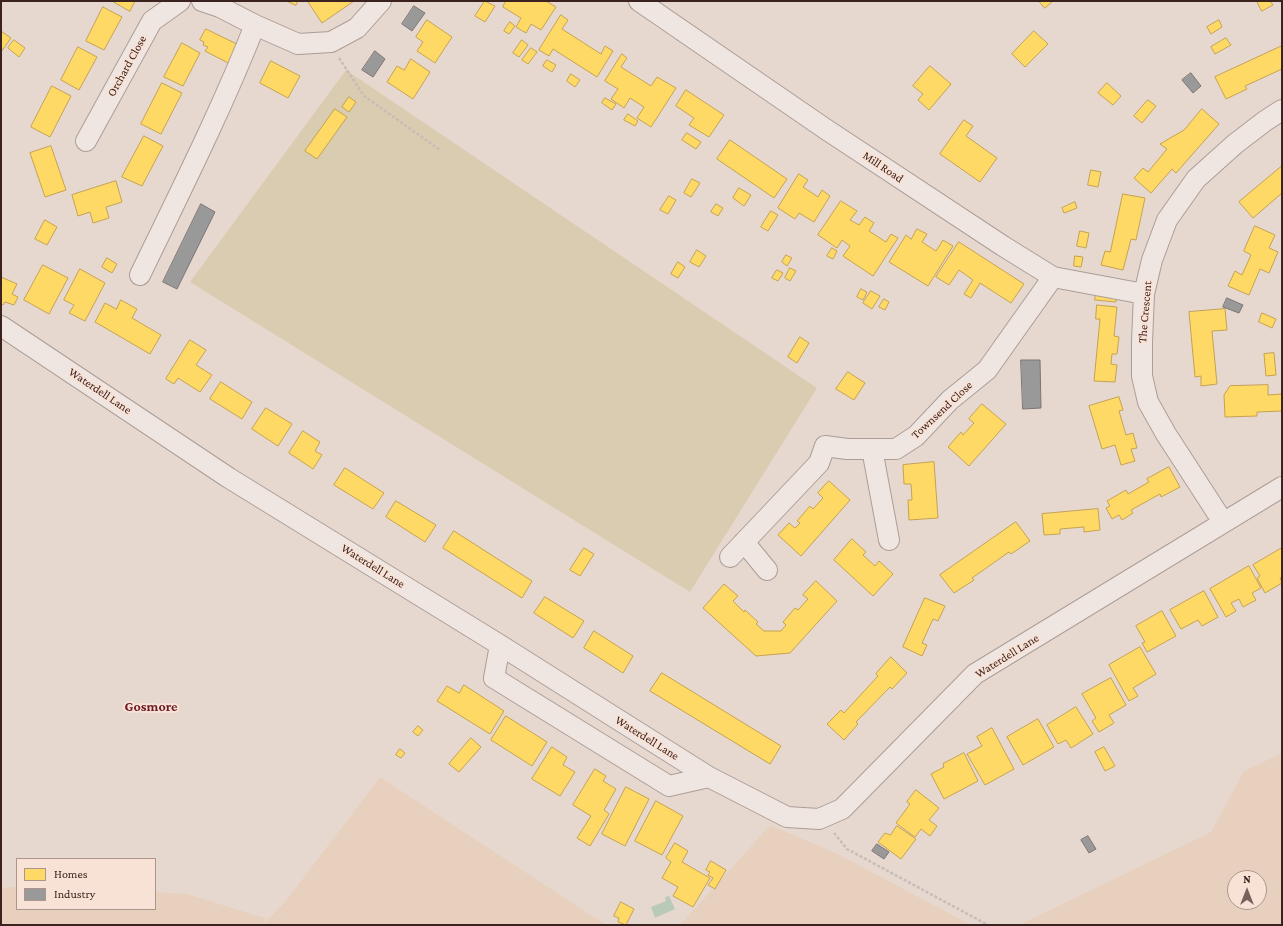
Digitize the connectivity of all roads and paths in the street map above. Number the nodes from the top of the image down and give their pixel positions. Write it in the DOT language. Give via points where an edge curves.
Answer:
graph roads {
  1 [pos="180,1"];
  2 [pos="202,1"];
  3 [pos="381,1"];
  4 [pos="639,1"];
  5 [pos="256,25"];
  6 [pos="331,42"];
  7 [pos="1282,110"];
  8 [pos="86,141"];
  9 [pos="440,150"];
  10 [pos="140,275"];
  11 [pos="1053,277"];
  12 [pos="1144,294"];
  13 [pos="1,326"];
  14 [pos="872,449"];
  15 [pos="1282,487"];
  16 [pos="1223,522"];
  17 [pos="889,540"];
  18 [pos="744,542"];
  19 [pos="730,557"];
  20 [pos="767,570"];
  21 [pos="500,645"];
  22 [pos="709,777"];
  23 [pos="819,819"];
  24 [pos="988,925"];
  1 -- 8 [label="street, Orchard Close" via="152,21"];
  2 -- 5 [label="street" via="220,6"];
  3 -- 6 [label="street" via="357,28"];
  4 -- 11 [label="street, Mill Road" via="860,152"];
  5 -- 6 [label="street" via="298,44"];
  5 -- 10 [label="street" via="213,125"];
  6 -- 9 [label="path" via="339,60 364,96"];
  7 -- 12 [label="street, The Crescent" via="1235,144 1196,179 1166,220 1152,260"];
  11 -- 12 [label="street, Mill Road"];
  11 -- 14 [label="street, Townsend Close" via="987,370 950,400 916,436 896,449"];
  12 -- 16 [label="street, The Crescent" via="1142,376 1148,402"];
  13 -- 21 [label="street, Waterdell Lane" via="229,478"];
  14 -- 17 [label="street"];
  14 -- 18 [label="street, Townsend Close" via="825,446 819,463"];
  15 -- 16 [label="street, Waterdell Lane"];
  16 -- 23 [label="street, Waterdell Lane" via="975,674 842,809"];
  18 -- 19 [label="street"];
  18 -- 20 [label="street"];
  21 -- 22 [label="street, Waterdell Lane"];
  21 -- 22 [label="street" via="494,678 669,786"];
  22 -- 23 [label="street, Waterdell Lane" via="787,817"];
  23 -- 24 [label="path" via="847,849"];
}
